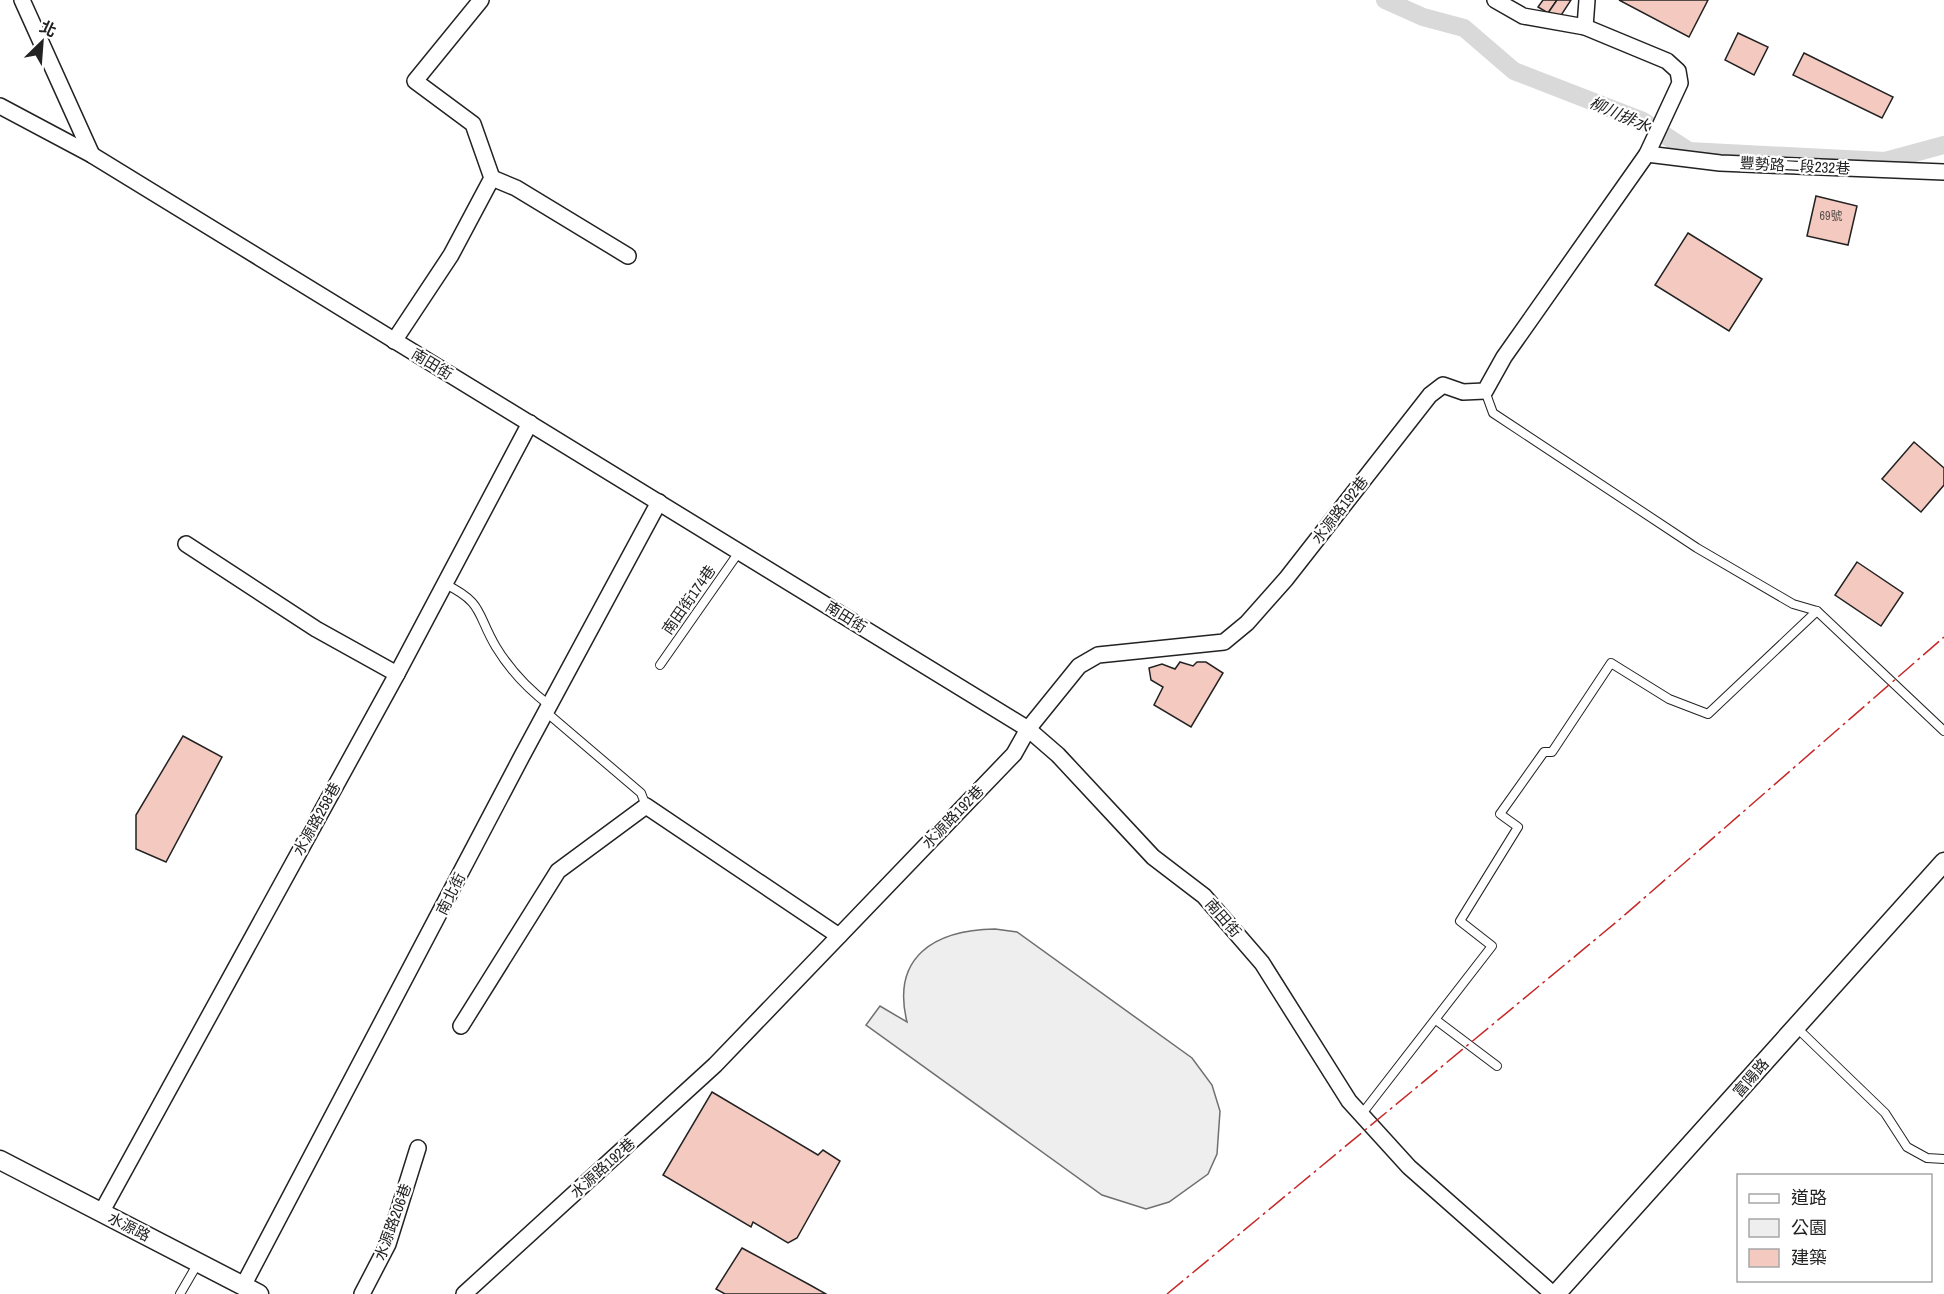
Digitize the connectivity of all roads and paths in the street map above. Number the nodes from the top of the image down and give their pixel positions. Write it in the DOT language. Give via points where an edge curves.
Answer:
graph roads {
  1 [pos="22,0"];
  2 [pos="481,0"];
  3 [pos="1495,0"];
  4 [pos="1587,0"];
  5 [pos="1585,27"];
  6 [pos="0,106"];
  7 [pos="1647,154"];
  8 [pos="92,155"];
  9 [pos="1944,172"];
  10 [pos="492,178"];
  11 [pos="628,256"];
  12 [pos="394,341"];
  13 [pos="1485,391"];
  14 [pos="530,423"];
  15 [pos="659,502"];
  16 [pos="186,544"];
  17 [pos="739,552"];
  18 [pos="445,584"];
  19 [pos="1817,611"];
  20 [pos="660,665"];
  21 [pos="397,674"];
  22 [pos="548,708"];
  23 [pos="1028,729"];
  24 [pos="1944,731"];
  25 [pos="646,806"];
  26 [pos="1944,862"];
  27 [pos="839,936"];
  28 [pos="1436,1020"];
  29 [pos="461,1026"];
  30 [pos="1796,1027"];
  31 [pos="1497,1066"];
  32 [pos="1361,1115"];
  33 [pos="418,1148"];
  34 [pos="1944,1159"];
  35 [pos="0,1160"];
  36 [pos="101,1213"];
  37 [pos="198,1263"];
  38 [pos="251,1290"];
  39 [pos="180,1294"];
  40 [pos="362,1294"];
  41 [pos="464,1294"];
  42 [pos="1555,1294"];
  1 -- 8 [label="street"];
  2 -- 10 [label="street" via="416,81 473,124"];
  3 -- 5 [label="street" via="1523,16"];
  4 -- 5 [label="street"];
  5 -- 7 [label="street" via="1667,61 1678,70 1680,83"];
  6 -- 8 [label="street, 南田街"];
  7 -- 9 [label="street, 豐勢路二段232巷" via="1720,163"];
  7 -- 13 [label="street" via="1504,357"];
  8 -- 12 [label="street, 南田街"];
  10 -- 11 [label="street" via="516,188"];
  10 -- 12 [label="street" via="451,255"];
  12 -- 14 [label="street, 南田街"];
  13 -- 19 [label="lane" via="1494,413 1503,420 1696,548 1793,604"];
  13 -- 23 [label="street, 水源路192巷" via="1463,392 1443,385 1430,395 1286,579 1247,623 1224,642 1098,655 1079,666"];
  14 -- 15 [label="street, 南田街"];
  14 -- 18 [label="street, 水源路258巷"];
  15 -- 17 [label="street, 南田街"];
  15 -- 22 [label="street, 南北街"];
  16 -- 21 [label="street" via="316,629"];
  17 -- 20 [label="lane, 南田街174巷"];
  17 -- 23 [label="street, 南田街"];
  18 -- 21 [label="street, 水源路258巷"];
  18 -- 22 [label="lane" via="476,604 495,646"];
  19 -- 24 [label="lane"];
  19 -- 28 [label="lane" via="1708,714 1669,699 1611,663 1552,752 1544,752 1500,814 1518,827 1460,921 1492,946"];
  21 -- 36 [label="street, 水源路258巷"];
  22 -- 25 [label="lane" via="641,793"];
  22 -- 38 [label="street, 南北街"];
  23 -- 27 [label="street, 水源路192巷" via="1014,754"];
  23 -- 32 [label="street, 南田街" via="1058,755 1153,857 1204,896 1255,955"];
  25 -- 27 [label="street"];
  25 -- 29 [label="street" via="558,871"];
  26 -- 30 [label="street, 富陽路"];
  27 -- 41 [label="street, 水源路192巷" via="716,1065"];
  28 -- 31 [label="lane"];
  28 -- 32 [label="lane"];
  30 -- 34 [label="lane" via="1885,1113 1907,1147 1927,1158"];
  30 -- 42 [label="street, 富陽路"];
  32 -- 42 [label="street, 南田街" via="1409,1167"];
  33 -- 40 [label="street, 水源路206巷" via="388,1244"];
  35 -- 36 [label="street, 水源路"];
  36 -- 37 [label="street, 水源路"];
  37 -- 38 [label="street, 水源路"];
  37 -- 39 [label="lane"];
}
